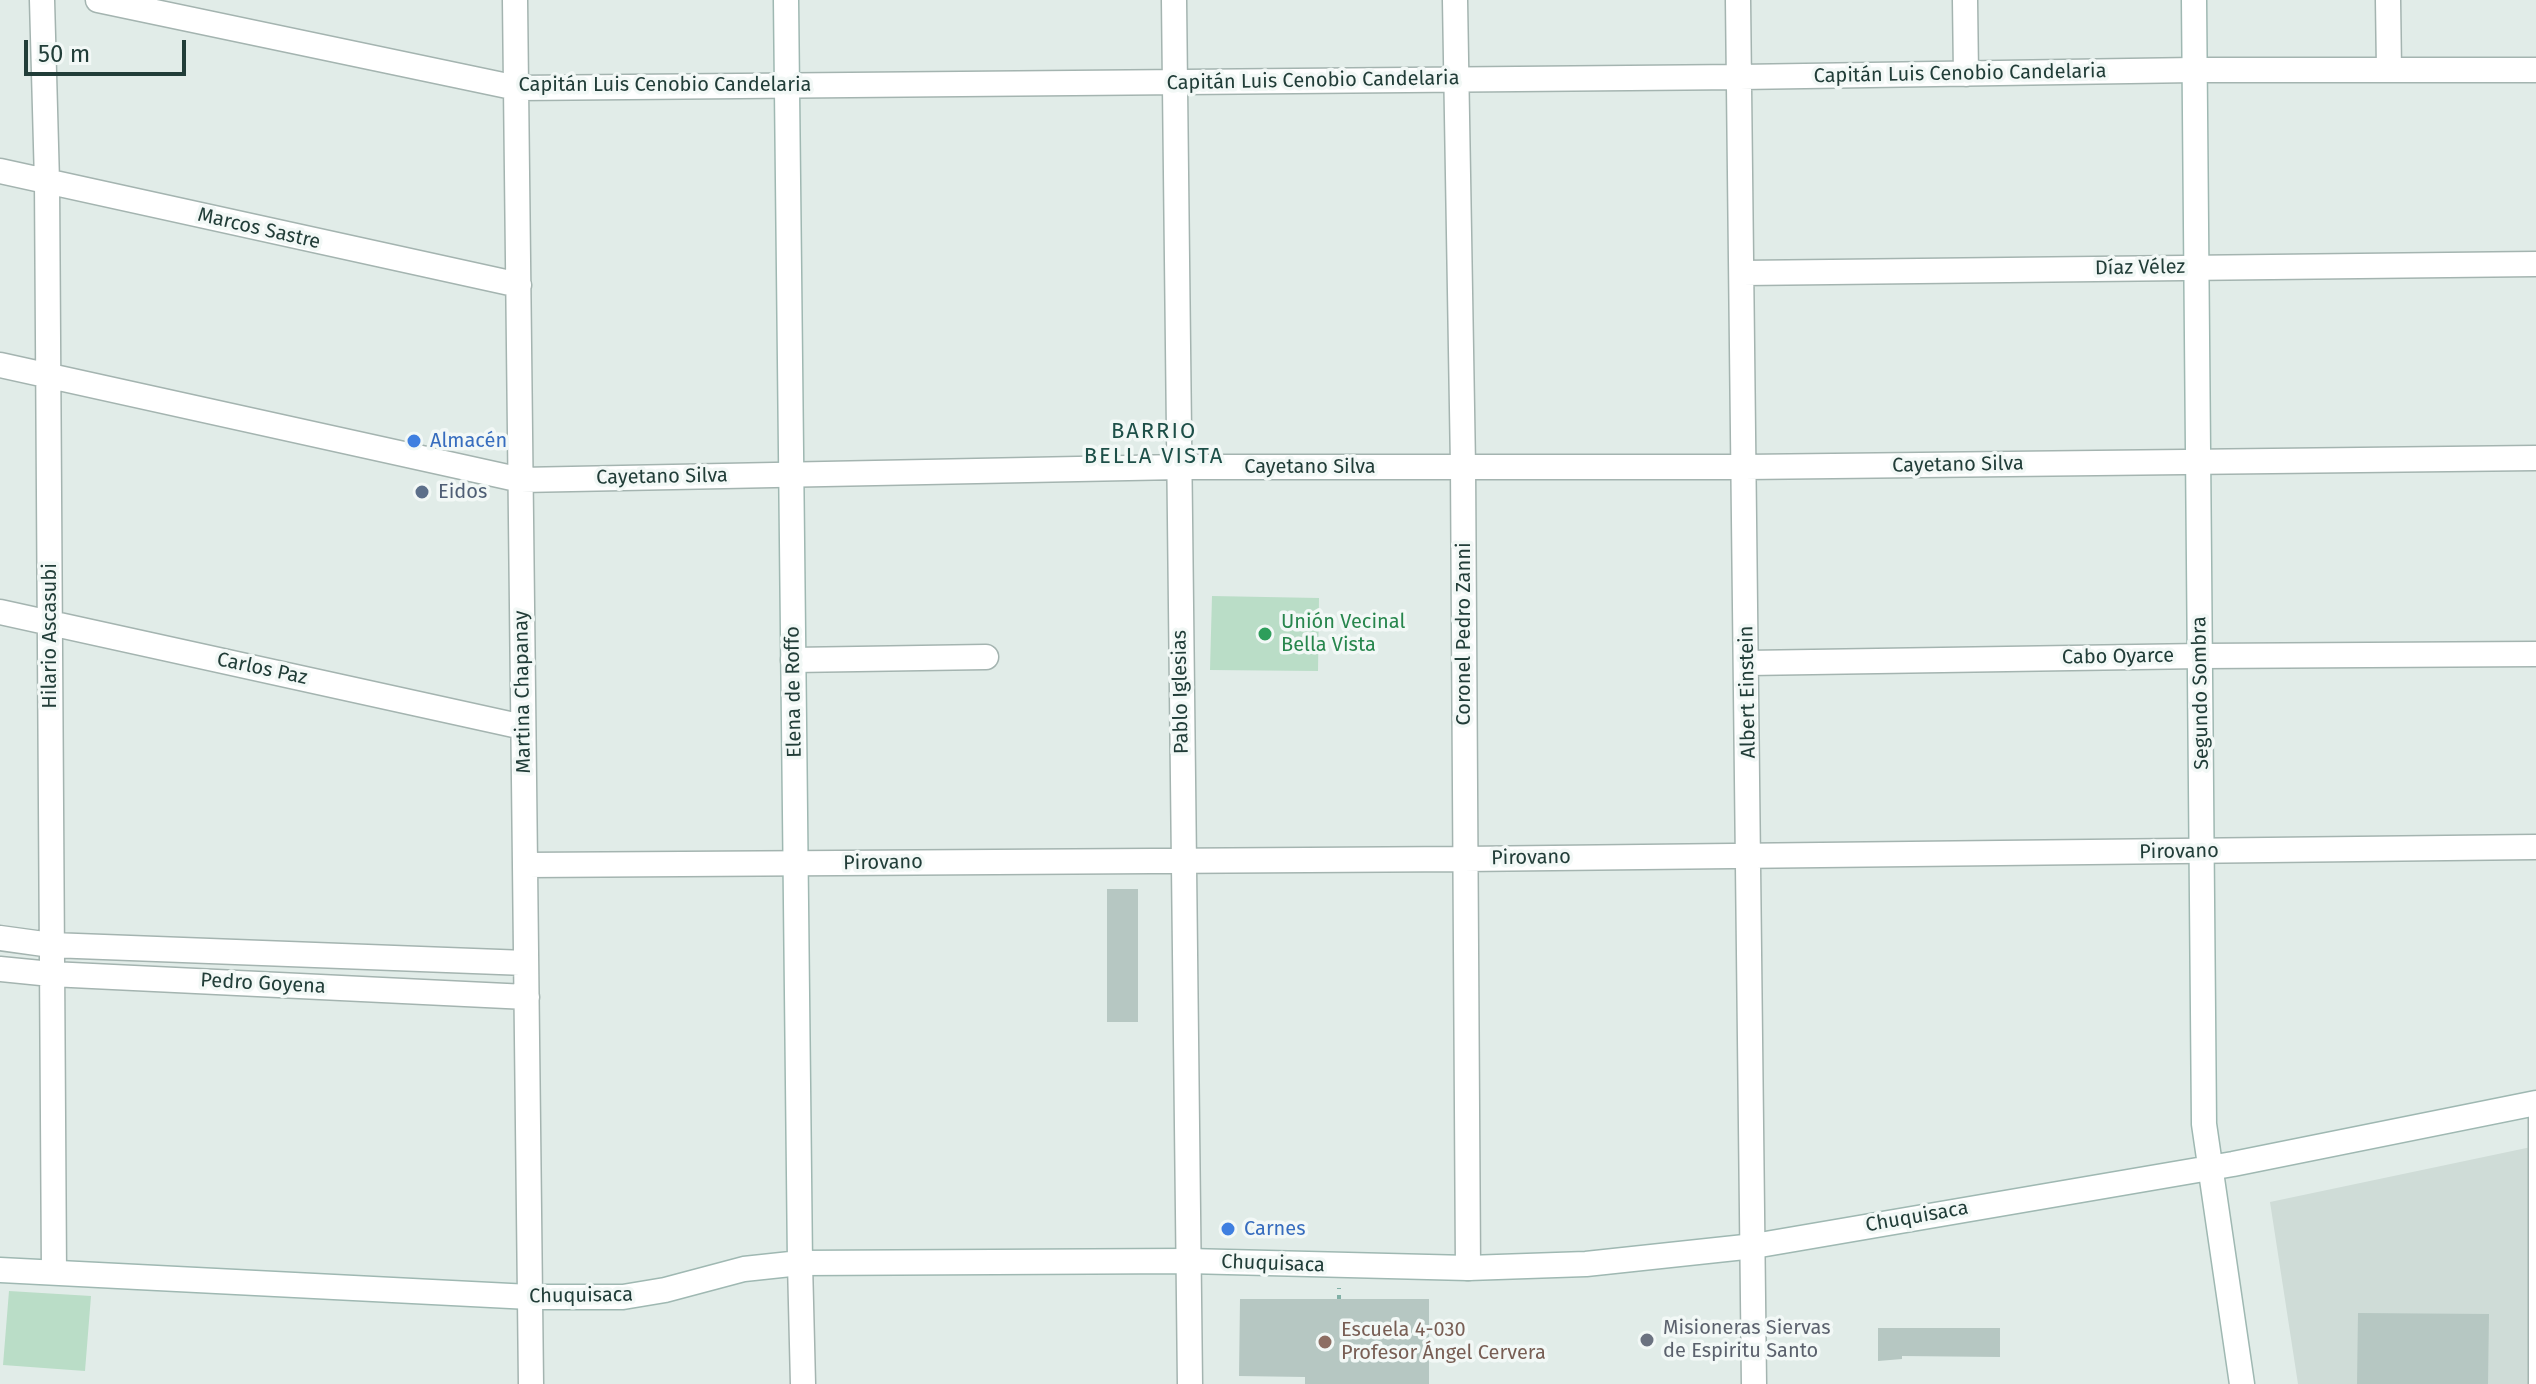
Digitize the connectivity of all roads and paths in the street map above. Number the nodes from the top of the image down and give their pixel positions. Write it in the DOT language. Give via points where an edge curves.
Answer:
graph roads {
  1 [pos="42,0"];
  2 [pos="98,0"];
  3 [pos="515,0"];
  4 [pos="786,0"];
  5 [pos="1174,0"];
  6 [pos="1455,0"];
  7 [pos="1738,0"];
  8 [pos="1965,0"];
  9 [pos="2194,0"];
  10 [pos="2388,0"];
  11 [pos="2194,70"];
  12 [pos="2389,70"];
  13 [pos="2536,70"];
  14 [pos="1966,74"];
  15 [pos="1740,77"];
  16 [pos="1456,79"];
  17 [pos="1174,83"];
  18 [pos="787,85"];
  19 [pos="517,88"];
  20 [pos="0,171"];
  21 [pos="47,182"];
  22 [pos="2536,264"];
  23 [pos="2197,268"];
  24 [pos="1743,273"];
  25 [pos="519,285"];
  26 [pos="0,365"];
  27 [pos="47,375"];
  28 [pos="2536,458"];
  29 [pos="2198,462"];
  30 [pos="1463,466"];
  31 [pos="1179,467"];
  32 [pos="1745,467"];
  33 [pos="791,474"];
  34 [pos="521,480"];
  35 [pos="0,612"];
  36 [pos="50,623"];
  37 [pos="2536,654"];
  38 [pos="2201,656"];
  39 [pos="986,657"];
  40 [pos="793,660"];
  41 [pos="1748,663"];
  42 [pos="523,727"];
  43 [pos="2536,847"];
  44 [pos="2202,852"];
  45 [pos="1749,856"];
  46 [pos="1464,859"];
  47 [pos="1182,860"];
  48 [pos="795,864"];
  49 [pos="526,865"];
  50 [pos="0,938"];
  51 [pos="51,945"];
  52 [pos="526,963"];
  53 [pos="0,969"];
  54 [pos="51,974"];
  55 [pos="527,997"];
  56 [pos="2536,1103"];
  57 [pos="2208,1168"];
  58 [pos="1754,1246"];
  59 [pos="1188,1261"];
  60 [pos="800,1263"];
  61 [pos="1468,1268"];
  62 [pos="0,1270"];
  63 [pos="54,1272"];
  64 [pos="530,1297"];
  65 [pos="531,1384"];
  66 [pos="803,1384"];
  67 [pos="1190,1384"];
  68 [pos="1754,1384"];
  69 [pos="2242,1384"];
  70 [pos="2535,1384"];
  1 -- 21 [label="street, Hilario Ascasubi"];
  2 -- 19 [label="street, Capitán Luis Cenobio Candelaria"];
  3 -- 19 [label="street, Martina Chapanay"];
  4 -- 18 [label="street, Elena de Roffo"];
  5 -- 17 [label="street, Pablo Iglesias"];
  6 -- 16 [label="street, Coronel Pedro Zanni"];
  7 -- 15 [label="street, Albert Einstein"];
  8 -- 14 [label="street"];
  9 -- 11 [label="street, Segundo Sombra"];
  10 -- 12 [label="street"];
  11 -- 12 [label="street, Capitán Luis Cenobio Candelaria"];
  11 -- 14 [label="street, Capitán Luis Cenobio Candelaria"];
  11 -- 23 [label="street, Segundo Sombra"];
  12 -- 13 [label="street, Capitán Luis Cenobio Candelaria"];
  14 -- 15 [label="street, Capitán Luis Cenobio Candelaria"];
  15 -- 16 [label="street, Capitán Luis Cenobio Candelaria"];
  15 -- 24 [label="street, Albert Einstein"];
  16 -- 17 [label="street, Capitán Luis Cenobio Candelaria"];
  16 -- 30 [label="street, Coronel Pedro Zanni"];
  17 -- 18 [label="street, Capitán Luis Cenobio Candelaria"];
  17 -- 31 [label="street, Pablo Iglesias"];
  18 -- 19 [label="street, Capitán Luis Cenobio Candelaria"];
  18 -- 33 [label="street, Elena de Roffo"];
  19 -- 25 [label="street, Martina Chapanay"];
  20 -- 21 [label="street, Marcos Sastre"];
  21 -- 25 [label="street, Marcos Sastre"];
  21 -- 27 [label="street, Hilario Ascasubi"];
  22 -- 23 [label="street, Díaz Vélez"];
  23 -- 24 [label="street, Díaz Vélez"];
  23 -- 29 [label="street, Segundo Sombra"];
  24 -- 32 [label="street, Albert Einstein"];
  25 -- 34 [label="street, Martina Chapanay"];
  26 -- 27 [label="street, Cayetano Silva"];
  27 -- 34 [label="street, Cayetano Silva"];
  27 -- 36 [label="street, Hilario Ascasubi"];
  28 -- 29 [label="street, Cayetano Silva"];
  29 -- 32 [label="street, Cayetano Silva"];
  29 -- 38 [label="street, Segundo Sombra"];
  30 -- 31 [label="street, Cayetano Silva"];
  30 -- 32 [label="street, Cayetano Silva"];
  30 -- 46 [label="street, Coronel Pedro Zanni"];
  31 -- 33 [label="street, Cayetano Silva"];
  31 -- 47 [label="street, Pablo Iglesias"];
  32 -- 41 [label="street, Albert Einstein"];
  33 -- 34 [label="street, Cayetano Silva"];
  33 -- 40 [label="street, Elena de Roffo"];
  34 -- 42 [label="street, Martina Chapanay"];
  35 -- 36 [label="street, Carlos Paz"];
  36 -- 42 [label="street, Carlos Paz"];
  36 -- 51 [label="street, Hilario Ascasubi"];
  37 -- 38 [label="street, Cabo Oyarce"];
  38 -- 41 [label="street, Cabo Oyarce"];
  38 -- 44 [label="street, Segundo Sombra"];
  39 -- 40 [label="street"];
  40 -- 48 [label="street, Elena de Roffo"];
  41 -- 45 [label="street, Albert Einstein"];
  42 -- 49 [label="street, Martina Chapanay"];
  43 -- 44 [label="street, Pirovano"];
  44 -- 45 [label="street, Pirovano"];
  44 -- 57 [label="street, Segundo Sombra"];
  45 -- 46 [label="street, Pirovano"];
  45 -- 58 [label="street, Albert Einstein"];
  46 -- 47 [label="street, Pirovano"];
  46 -- 61 [label="street, Coronel Pedro Zanni"];
  47 -- 48 [label="street, Pirovano"];
  47 -- 59 [label="street, Pablo Iglesias"];
  48 -- 49 [label="street, Pirovano"];
  48 -- 60 [label="street, Elena de Roffo"];
  49 -- 52 [label="street, Martina Chapanay"];
  50 -- 51 [label="street, Pedro Goyena"];
  51 -- 52 [label="street, Pedro Goyena"];
  51 -- 54 [label="street, Hilario Ascasubi"];
  52 -- 55 [label="street, Martina Chapanay"];
  53 -- 54 [label="street, Pedro Goyena"];
  54 -- 55 [label="street, Pedro Goyena"];
  54 -- 63 [label="street, Hilario Ascasubi"];
  55 -- 64 [label="street, Martina Chapanay"];
  56 -- 57 [label="street, Chuquisaca"];
  56 -- 70 [label="lane"];
  57 -- 58 [label="street, Chuquisaca"];
  57 -- 69 [label="street, Segundo Sombra"];
  58 -- 61 [label="street, Chuquisaca" via="1586,1264"];
  58 -- 68 [label="street, Albert Einstein"];
  59 -- 60 [label="street, Chuquisaca"];
  59 -- 61 [label="street, Chuquisaca"];
  59 -- 67 [label="street, Pablo Iglesias"];
  60 -- 64 [label="street, Chuquisaca" via="729,1272 640,1296"];
  60 -- 66 [label="street, Elena de Roffo"];
  62 -- 63 [label="street, Chuquisaca"];
  63 -- 64 [label="street, Chuquisaca"];
  64 -- 65 [label="street, Martina Chapanay"];
}
